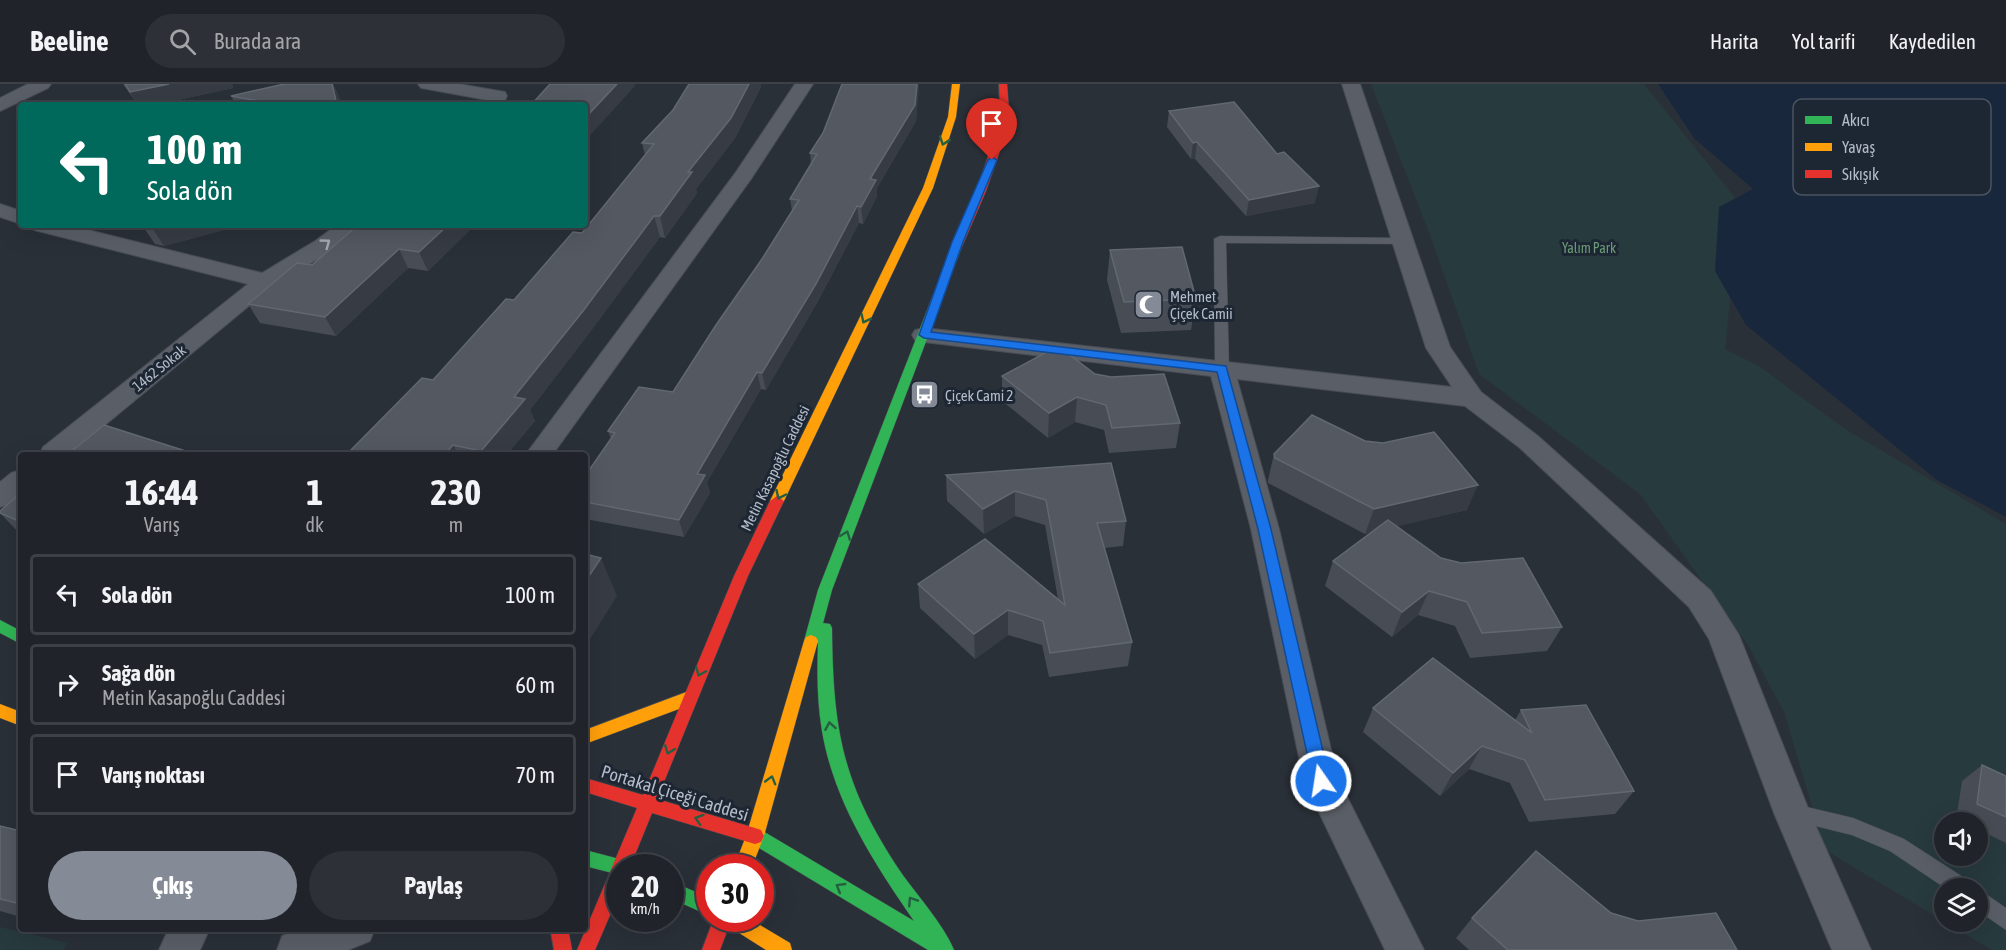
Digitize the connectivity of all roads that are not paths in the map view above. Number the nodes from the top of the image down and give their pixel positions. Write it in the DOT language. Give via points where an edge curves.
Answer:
graph roads {
  1 [pos="42,84"];
  2 [pos="427,84"];
  3 [pos="804,84"];
  4 [pos="956,84"];
  5 [pos="1003,84"];
  6 [pos="1351,84"];
  7 [pos="497,97"];
  8 [pos="0,105"];
  9 [pos="0,210"];
  10 [pos="18,217"];
  11 [pos="54,228"];
  12 [pos="316,228"];
  13 [pos="347,228"];
  14 [pos="1403,241"];
  15 [pos="266,281"];
  16 [pos="924,335"];
  17 [pos="1222,369"];
  18 [pos="1472,398"];
  19 [pos="55,452"];
  20 [pos="540,452"];
  21 [pos="18,482"];
  22 [pos="0,497"];
  23 [pos="825,590"];
  24 [pos="0,626"];
  25 [pos="18,636"];
  26 [pos="689,698"];
  27 [pos="0,711"];
  28 [pos="18,718"];
  29 [pos="588,736"];
  30 [pos="588,786"];
  31 [pos="649,803"];
  32 [pos="1792,813"];
  33 [pos="755,836"];
  34 [pos="627,854"];
  35 [pos="748,854"];
  36 [pos="588,859"];
  37 [pos="606,864"];
  38 [pos="1947,878"];
  39 [pos="606,902"];
  40 [pos="1988,906"];
  41 [pos="2006,920"];
  42 [pos="189,932"];
  43 [pos="345,932"];
  44 [pos="560,932"];
  45 [pos="718,932"];
  46 [pos="754,932"];
  47 [pos="178,950"];
  48 [pos="296,950"];
  49 [pos="563,950"];
  50 [pos="586,950"];
  51 [pos="711,950"];
  52 [pos="783,950"];
  53 [pos="944,950"];
  54 [pos="1405,950"];
  55 [pos="1852,950"];
  1 -- 8 [label="street"];
  2 -- 7 [label="street"];
  3 -- 20 [label="street" via="744,175"];
  4 -- 26 [label="main road, Metin Kasapoğlu Caddesi, one-way" via="952,117 928,189 741,576"];
  5 -- 16 [label="main road" via="1005,122 997,148"];
  6 -- 14 [label="street"];
  9 -- 10 [label="street"];
  11 -- 15 [label="street"];
  12 -- 15 [label="street, 1462 Sokak" via="298,241"];
  15 -- 13 [label="street, 1462 Sokak, one-way"];
  14 -- 17 [label="lane" via="1220,239"];
  14 -- 18 [label="street" via="1438,348"];
  15 -- 19 [label="street, 1462 Sokak"];
  16 -- 17 [label="street"];
  23 -- 16 [label="main road, one-way"];
  17 -- 18 [label="street"];
  17 -- 54 [label="street" via="1264,529 1321,781"];
  18 -- 32 [label="street" via="1529,442 1700,599 1723,635"];
  21 -- 22 [label="street"];
  33 -- 23 [label="main road, one-way"];
  53 -- 23 [label="main road, one-way" via="862,825 837,764 826,701"];
  24 -- 25 [label="main road"];
  26 -- 29 [label="main road"];
  26 -- 31 [label="main road, Metin Kasapoğlu Caddesi, one-way"];
  27 -- 28 [label="main road"];
  30 -- 31 [label="main road, Portakal Çiceği Caddesi"];
  33 -- 31 [label="main road, Portakal Çiceği Caddesi, one-way"];
  31 -- 34 [label="main road, Metin Kasapoğlu Caddesi"];
  32 -- 38 [label="lane" via="1853,827 1897,845"];
  32 -- 55 [label="street"];
  33 -- 35 [label="main road"];
  53 -- 33 [label="main road, Portakal Çiceği Caddesi, one-way"];
  36 -- 37 [label="main road"];
  39 -- 50 [label="main road, Metin Kasapoğlu Caddesi"];
  40 -- 41 [label="lane"];
  42 -- 47 [label="street"];
  43 -- 48 [label="street"];
  44 -- 49 [label="main road"];
  45 -- 51 [label="main road"];
  46 -- 52 [label="main road"];
}
